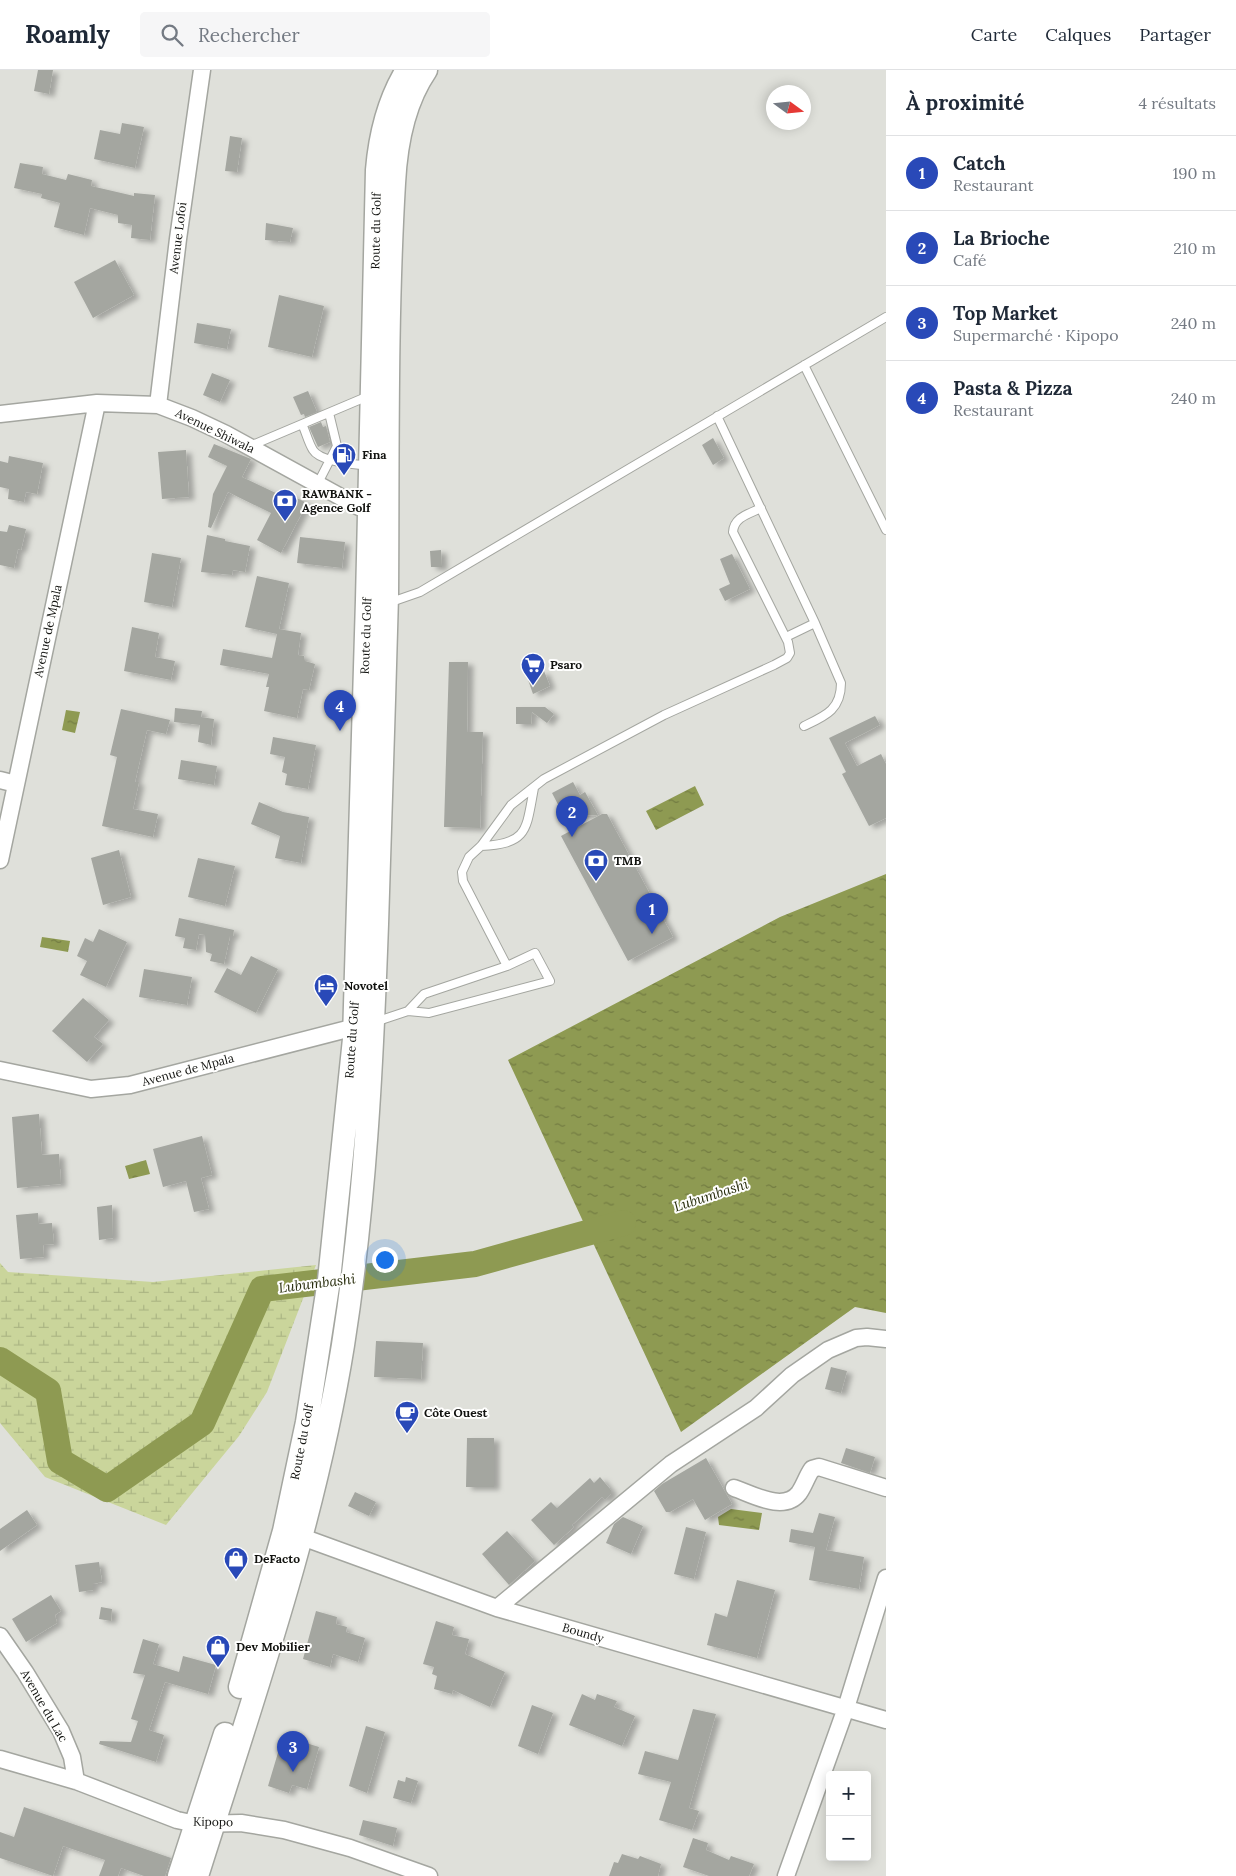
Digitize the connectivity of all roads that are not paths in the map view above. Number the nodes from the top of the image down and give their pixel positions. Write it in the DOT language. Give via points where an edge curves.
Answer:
graph roads {
  1 [pos="202,70"];
  2 [pos="407,70"];
  3 [pos="426,70"];
  4 [pos="886,317"];
  5 [pos="804,365"];
  6 [pos="372,397"];
  7 [pos="97,403"];
  8 [pos="158,406"];
  9 [pos="329,413"];
  10 [pos="0,414"];
  11 [pos="717,416"];
  12 [pos="302,424"];
  13 [pos="248,446"];
  14 [pos="330,460"];
  15 [pos="370,466"];
  16 [pos="317,485"];
  17 [pos="761,508"];
  18 [pos="378,510"];
  19 [pos="886,530"];
  20 [pos="377,600"];
  21 [pos="815,623"];
  22 [pos="786,637"];
  23 [pos="804,726"];
  24 [pos="8,782"];
  25 [pos="534,788"];
  26 [pos="481,846"];
  27 [pos="0,860"];
  28 [pos="507,966"];
  29 [pos="408,1011"];
  30 [pos="364,1025"];
  31 [pos="0,1070"];
  32 [pos="886,1339"];
  33 [pos="734,1488"];
  34 [pos="886,1488"];
  35 [pos="293,1534"];
  36 [pos="886,1578"];
  37 [pos="496,1608"];
  38 [pos="0,1636"];
  39 [pos="846,1708"];
  40 [pos="886,1720"];
  41 [pos="0,1759"];
  42 [pos="76,1781"];
  43 [pos="204,1824"];
  44 [pos="179,1876"];
  45 [pos="197,1876"];
  46 [pos="429,1876"];
  47 [pos="786,1876"];
  1 -- 8 [label="street, Avenue Lofoi"];
  2 -- 6 [label="main road, Route du Golf" via="388,109 378,159"];
  3 -- 18 [label="main road" via="406,111 394,172"];
  4 -- 5 [label="lane"];
  5 -- 11 [label="lane"];
  5 -- 19 [label="lane"];
  6 -- 9 [label="lane"];
  6 -- 15 [label="main road, Route du Golf"];
  7 -- 8 [label="street, Avenue Shiwala"];
  7 -- 10 [label="street, Avenue Shiwala"];
  7 -- 24 [label="street, Avenue de Mpala"];
  8 -- 13 [label="street, Avenue Shiwala" via="192,418"];
  9 -- 12 [label="lane"];
  9 -- 14 [label="lane" via="337,446"];
  11 -- 17 [label="lane"];
  11 -- 20 [label="lane" via="420,592 397,600"];
  12 -- 13 [label="lane"];
  12 -- 14 [label="lane" via="313,452"];
  13 -- 16 [label="street, Avenue Shiwala"];
  14 -- 15 [label="lane"];
  14 -- 16 [label="lane"];
  15 -- 18 [label="main road, Route du Golf"];
  16 -- 18 [label="street, Avenue Shiwala" via="349,503"];
  17 -- 21 [label="lane"];
  17 -- 22 [label="lane" via="736,521 733,532"];
  18 -- 20 [label="main road, Route du Golf"];
  20 -- 30 [label="main road, Route du Golf"];
  21 -- 22 [label="lane"];
  21 -- 23 [label="lane" via="841,683 841,694 832,710"];
  22 -- 25 [label="lane" via="790,647 787,658 664,715 544,779"];
  24 -- 27 [label="street, Avenue de Mpala"];
  25 -- 26 [label="lane" via="511,805"];
  25 -- 26 [label="lane" via="523,834 506,843"];
  26 -- 28 [label="lane" via="464,864 463,881"];
  28 -- 29 [label="lane" via="424,994"];
  28 -- 29 [label="lane" via="536,953 550,981 429,1013"];
  29 -- 30 [label="lane"];
  30 -- 31 [label="street, Avenue de Mpala" via="111,1088 91,1089"];
  30 -- 35 [label="main road, Route du Golf"];
  30 -- 35 [label="main road" via="363,1168 351,1282 335,1389"];
  32 -- 37 [label="street" via="856,1338 828,1350 792,1375 756,1408 671,1464"];
  33 -- 34 [label="street" via="785,1502 799,1493 812,1469 819,1467"];
  35 -- 37 [label="street, Boundy"];
  35 -- 43 [label="main road, Route du Golf" via="245,1669"];
  36 -- 39 [label="street"];
  37 -- 39 [label="street, Boundy"];
  38 -- 42 [label="street, Avenue du Lac" via="61,1731 72,1757"];
  39 -- 40 [label="street, Boundy"];
  39 -- 47 [label="street"];
  41 -- 42 [label="street, Kipopo"];
  42 -- 43 [label="street, Kipopo" via="177,1820"];
  43 -- 44 [label="main road, Route du Golf"];
  43 -- 45 [label="main road"];
  43 -- 46 [label="street, Kipopo" via="241,1823 284,1830 350,1848"];
}
